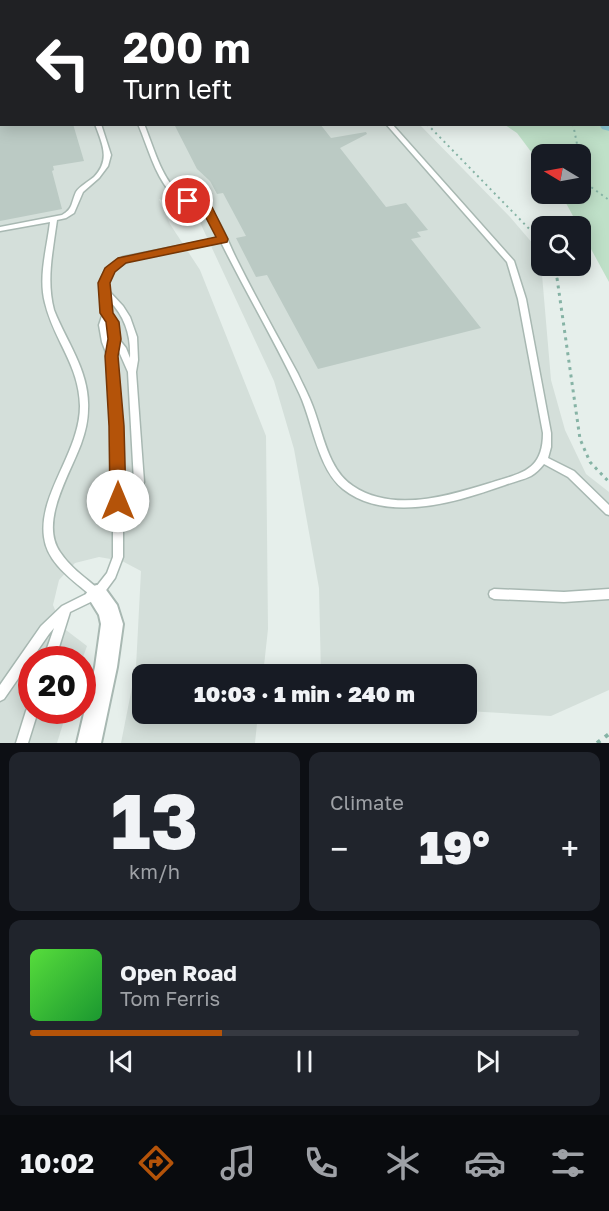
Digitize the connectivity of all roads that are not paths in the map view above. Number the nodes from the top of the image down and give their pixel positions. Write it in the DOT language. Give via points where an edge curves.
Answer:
graph roads {
  1 [pos="99,126"];
  2 [pos="142,126"];
  3 [pos="390,126"];
  4 [pos="54,219"];
  5 [pos="0,230"];
  6 [pos="219,240"];
  7 [pos="126,259"];
  8 [pos="104,291"];
  9 [pos="107,313"];
  10 [pos="115,339"];
  11 [pos="111,356"];
  12 [pos="132,372"];
  13 [pos="544,460"];
  14 [pos="609,511"];
  15 [pos="118,519"];
  16 [pos="97,594"];
  17 [pos="494,594"];
  18 [pos="609,594"];
  19 [pos="66,609"];
  20 [pos="54,646"];
  21 [pos="0,695"];
  22 [pos="28,724"];
  23 [pos="22,743"];
  24 [pos="89,743"];
  1 -- 4 [label="lane" via="108,155 105,166 80,191 72,212"];
  2 -- 6 [label="lane" via="171,189 180,198 208,210"];
  3 -- 13 [label="lane" via="510,261 522,299 547,433"];
  4 -- 5 [label="lane"];
  4 -- 16 [label="lane" via="46,289 56,329 77,369 84,410 73,458 46,526 60,562"];
  6 -- 7 [label="lane"];
  6 -- 13 [label="lane" via="305,398 331,466 351,490 389,503 426,503 525,475"];
  7 -- 8 [label="lane" via="109,271"];
  8 -- 9 [label="lane"];
  8 -- 12 [label="lane" via="127,315 136,356"];
  9 -- 10 [label="lane" via="113,322"];
  9 -- 11 [label="lane" via="103,325"];
  10 -- 11 [label="lane"];
  10 -- 12 [label="lane"];
  11 -- 15 [label="lane"];
  12 -- 15 [label="lane" via="139,482"];
  13 -- 14 [label="lane" via="571,474"];
  15 -- 16 [label="lane" via="118,557"];
  16 -- 19 [label="lane"];
  16 -- 24 [label="street" via="112,624"];
  17 -- 18 [label="lane"];
  19 -- 20 [label="lane"];
  19 -- 21 [label="lane" via="45,630"];
  22 -- 23 [label="lane"];
}
